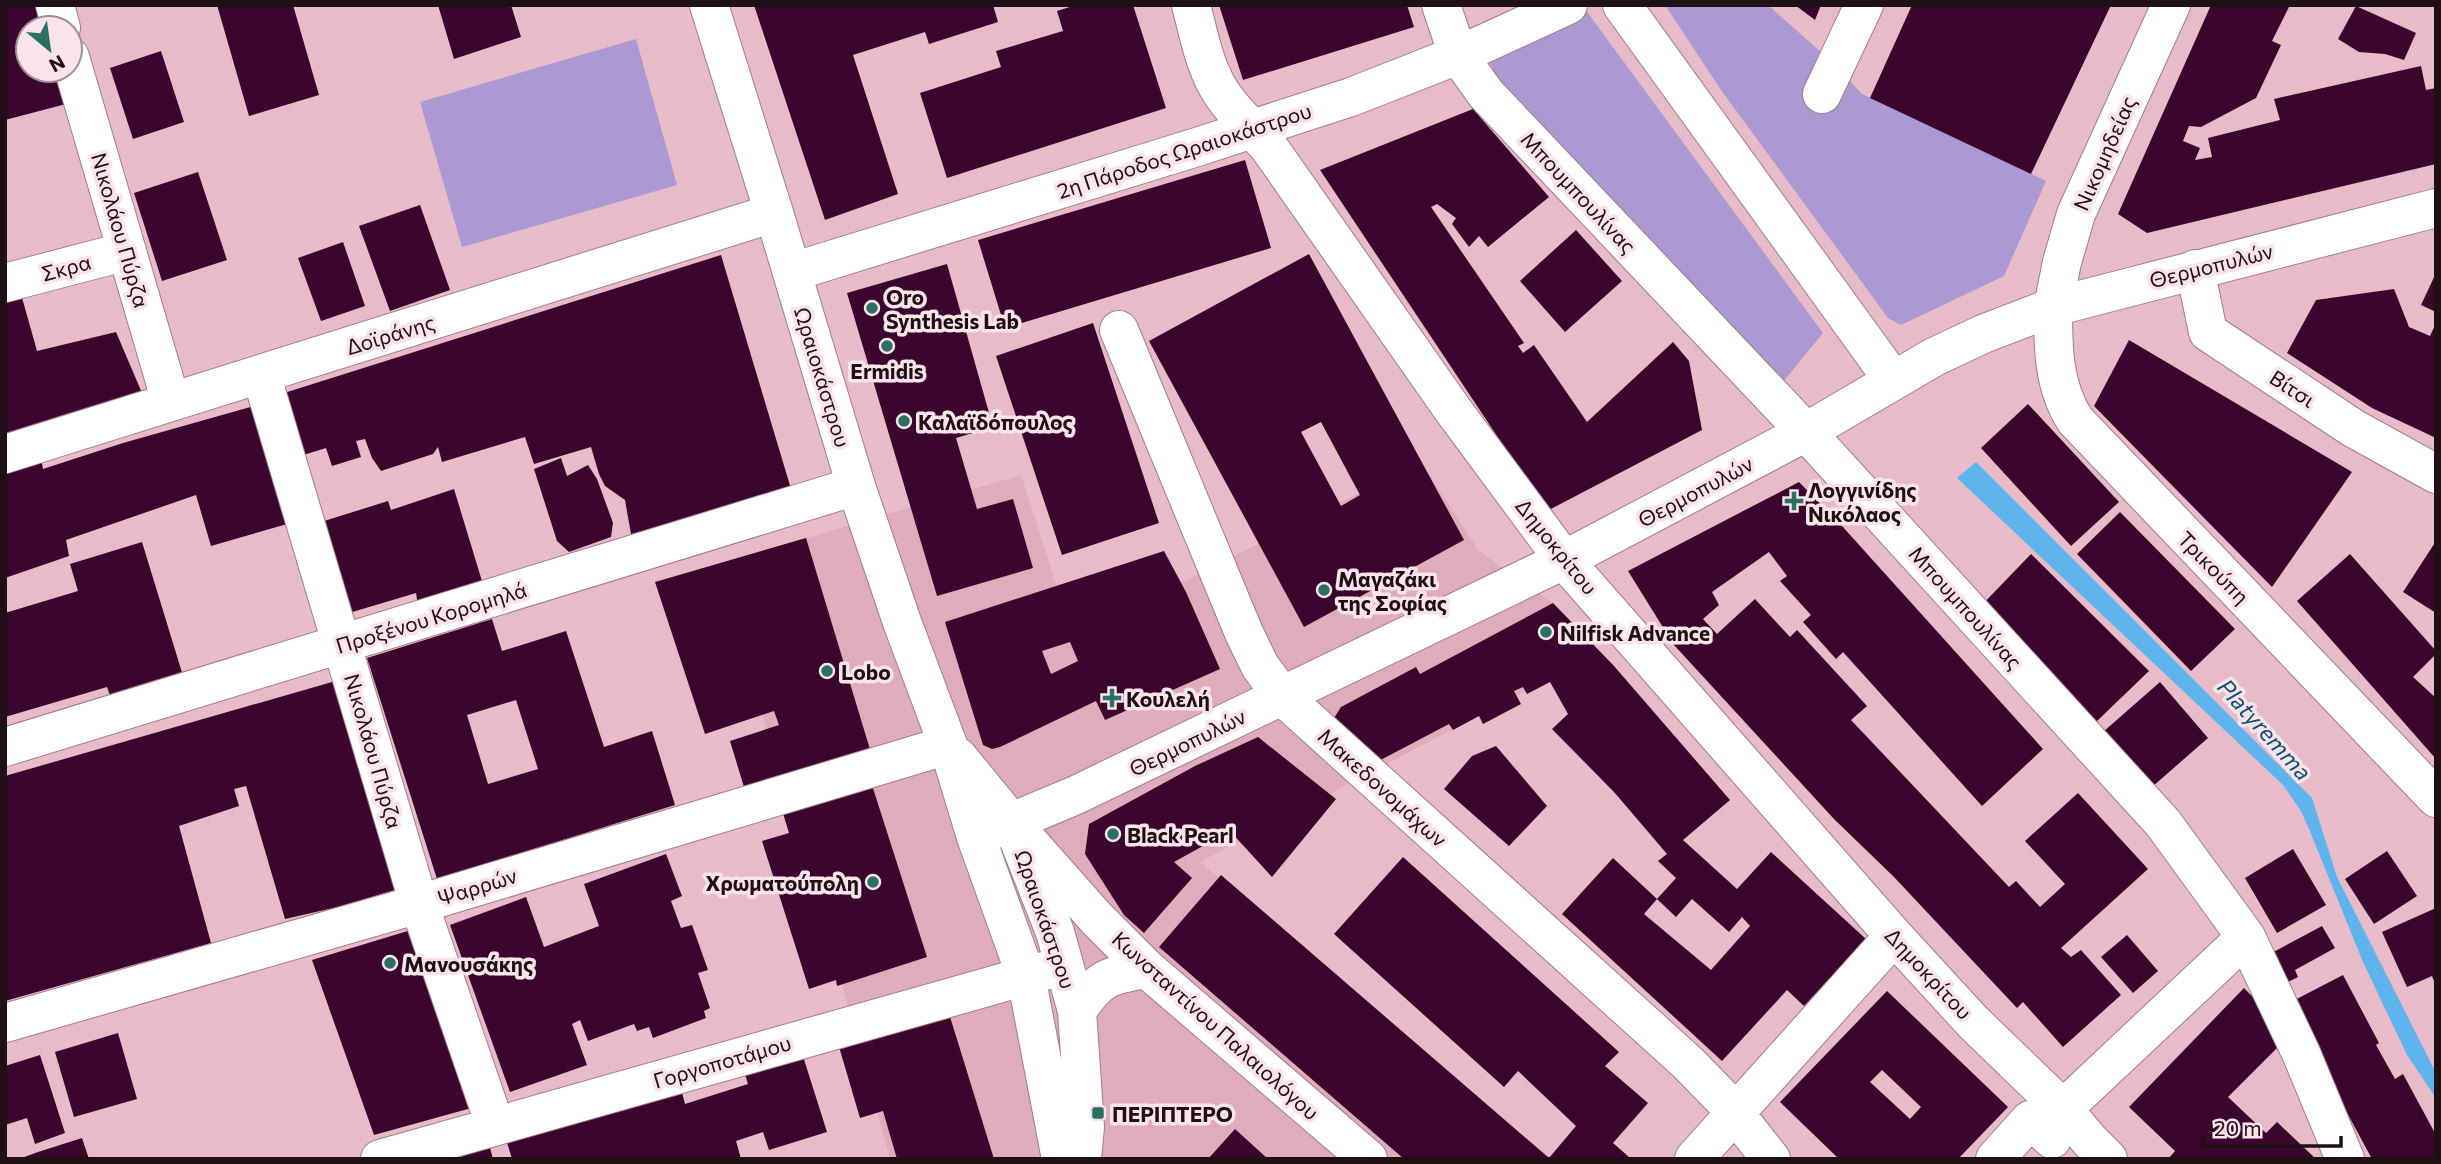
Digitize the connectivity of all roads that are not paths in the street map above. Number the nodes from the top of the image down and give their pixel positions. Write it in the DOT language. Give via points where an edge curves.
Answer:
graph roads {
  1 [pos="709,5"];
  2 [pos="1191,5"];
  3 [pos="1441,5"];
  4 [pos="1448,5"];
  5 [pos="1568,5"];
  6 [pos="1622,5"];
  7 [pos="1864,5"];
  8 [pos="2171,5"];
  9 [pos="1463,53"];
  10 [pos="78,84"];
  11 [pos="1822,94"];
  12 [pos="1252,128"];
  13 [pos="2436,208"];
  14 [pos="774,213"];
  15 [pos="127,251"];
  16 [pos="2195,269"];
  17 [pos="792,272"];
  18 [pos="5,283"];
  19 [pos="2053,307"];
  20 [pos="1119,330"];
  21 [pos="261,374"];
  22 [pos="1893,380"];
  23 [pos="171,402"];
  24 [pos="1806,432"];
  25 [pos="5,454"];
  26 [pos="2436,474"];
  27 [pos="856,486"];
  28 [pos="1564,560"];
  29 [pos="342,644"];
  30 [pos="1282,696"];
  31 [pos="948,745"];
  32 [pos="5,747"];
  33 [pos="2436,798"];
  34 [pos="1012,823"];
  35 [pos="976,837"];
  36 [pos="419,904"];
  37 [pos="1894,936"];
  38 [pos="2246,937"];
  39 [pos="1064,965"];
  40 [pos="1147,970"];
  41 [pos="1026,976"];
  42 [pos="1077,1011"];
  43 [pos="5,1023"];
  44 [pos="1735,1114"];
  45 [pos="495,1125"];
  46 [pos="2054,1125"];
  47 [pos="380,1159"];
  48 [pos="1061,1159"];
  49 [pos="1082,1159"];
  50 [pos="1368,1159"];
  51 [pos="1694,1159"];
  52 [pos="1770,1159"];
  53 [pos="1995,1159"];
  54 [pos="2108,1159"];
  55 [pos="2345,1159"];
  1 -- 14 [label="street, Ωραιοκάστρου"];
  2 -- 12 [label="street, Δημοκρίτου" via="1215,83"];
  3 -- 9 [label="street, Μπουμπουλίνας"];
  4 -- 9 [label="street"];
  5 -- 9 [label="street, 2η Πάροδος Ωραιοκάστρου"];
  6 -- 22 [label="street"];
  7 -- 11 [label="street"];
  8 -- 19 [label="street, Νικομηδείας" via="2076,214"];
  9 -- 12 [label="street, 2η Πάροδος Ωραιοκάστρου" via="1351,97"];
  9 -- 24 [label="street, Μπουμπουλίνας" via="1486,94"];
  10 -- 15 [label="street, Νικολάου Πύρζα"];
  12 -- 17 [label="street, 2η Πάροδος Ωραιοκάστρου"];
  12 -- 28 [label="street, Δημοκρίτου"];
  13 -- 16 [label="street, Θερμοπυλών"];
  14 -- 17 [label="street, Ωραιοκάστρου"];
  14 -- 21 [label="street, Δοϊράνης"];
  15 -- 18 [label="street, Σκρα"];
  15 -- 23 [label="street, Νικολάου Πύρζα"];
  16 -- 19 [label="street, Θερμοπυλών"];
  16 -- 26 [label="street, Βίτσι" via="2208,332 2353,428"];
  17 -- 27 [label="street, Ωραιοκάστρου"];
  19 -- 22 [label="street, Θερμοπυλών" via="1983,334"];
  19 -- 33 [label="street, Τρικούπη" via="2058,380 2075,420"];
  20 -- 30 [label="street, Μακεδονομάχων" via="1244,632 1260,666"];
  21 -- 23 [label="street, Δοϊράνης"];
  21 -- 29 [label="street, Νικολάου Πύρζα"];
  22 -- 24 [label="street, Θερμοπυλών"];
  23 -- 25 [label="street, Δοϊράνης"];
  24 -- 28 [label="street, Θερμοπυλών"];
  24 -- 38 [label="street, Μπουμπουλίνας" via="2162,823"];
  27 -- 29 [label="street, Προξένου Κορομηλά"];
  27 -- 31 [label="street, Ωραιοκάστρου"];
  28 -- 30 [label="street, Θερμοπυλών"];
  28 -- 37 [label="street, Δημοκρίτου"];
  29 -- 32 [label="street, Προξένου Κορομηλά"];
  29 -- 36 [label="street, Νικολάου Πύρζα"];
  30 -- 34 [label="street, Θερμοπυλών"];
  30 -- 44 [label="street, Μακεδονομάχων" via="1688,1063"];
  31 -- 34 [label="street, Ωραιοκάστρου"];
  31 -- 35 [label="street, Ωραιοκάστρου"];
  31 -- 36 [label="street, Ψαρρών"];
  34 -- 35 [label="street, Θερμοπυλών"];
  34 -- 39 [label="street, Ωραιοκάστρου"];
  34 -- 40 [label="street, Κωνσταντίνου Παλαιολόγου"];
  35 -- 41 [label="street, Ωραιοκάστρου"];
  36 -- 43 [label="street, Ψαρρών"];
  36 -- 45 [label="street, Νικολάου Πύρζα"];
  37 -- 44 [label="street"];
  37 -- 46 [label="street, Δημοκρίτου" via="1973,1022"];
  38 -- 46 [label="street"];
  38 -- 55 [label="street, Μπουμπουλίνας"];
  39 -- 41 [label="street, Γοργοποτάμου"];
  39 -- 42 [label="street, Ωραιοκάστρου"];
  40 -- 42 [label="street" via="1103,980"];
  40 -- 50 [label="street, Κωνσταντίνου Παλαιολόγου"];
  41 -- 45 [label="street, Γοργοποτάμου"];
  41 -- 48 [label="street, Ωραιοκάστρου"];
  42 -- 49 [label="street, Ωραιοκάστρου"];
  44 -- 51 [label="street"];
  44 -- 52 [label="street, Μακεδονομάχων"];
  45 -- 47 [label="street, Γοργοποτάμου"];
  46 -- 53 [label="street" via="2030,1120"];
  46 -- 54 [label="street, Δημοκρίτου" via="2090,1141"];
}
